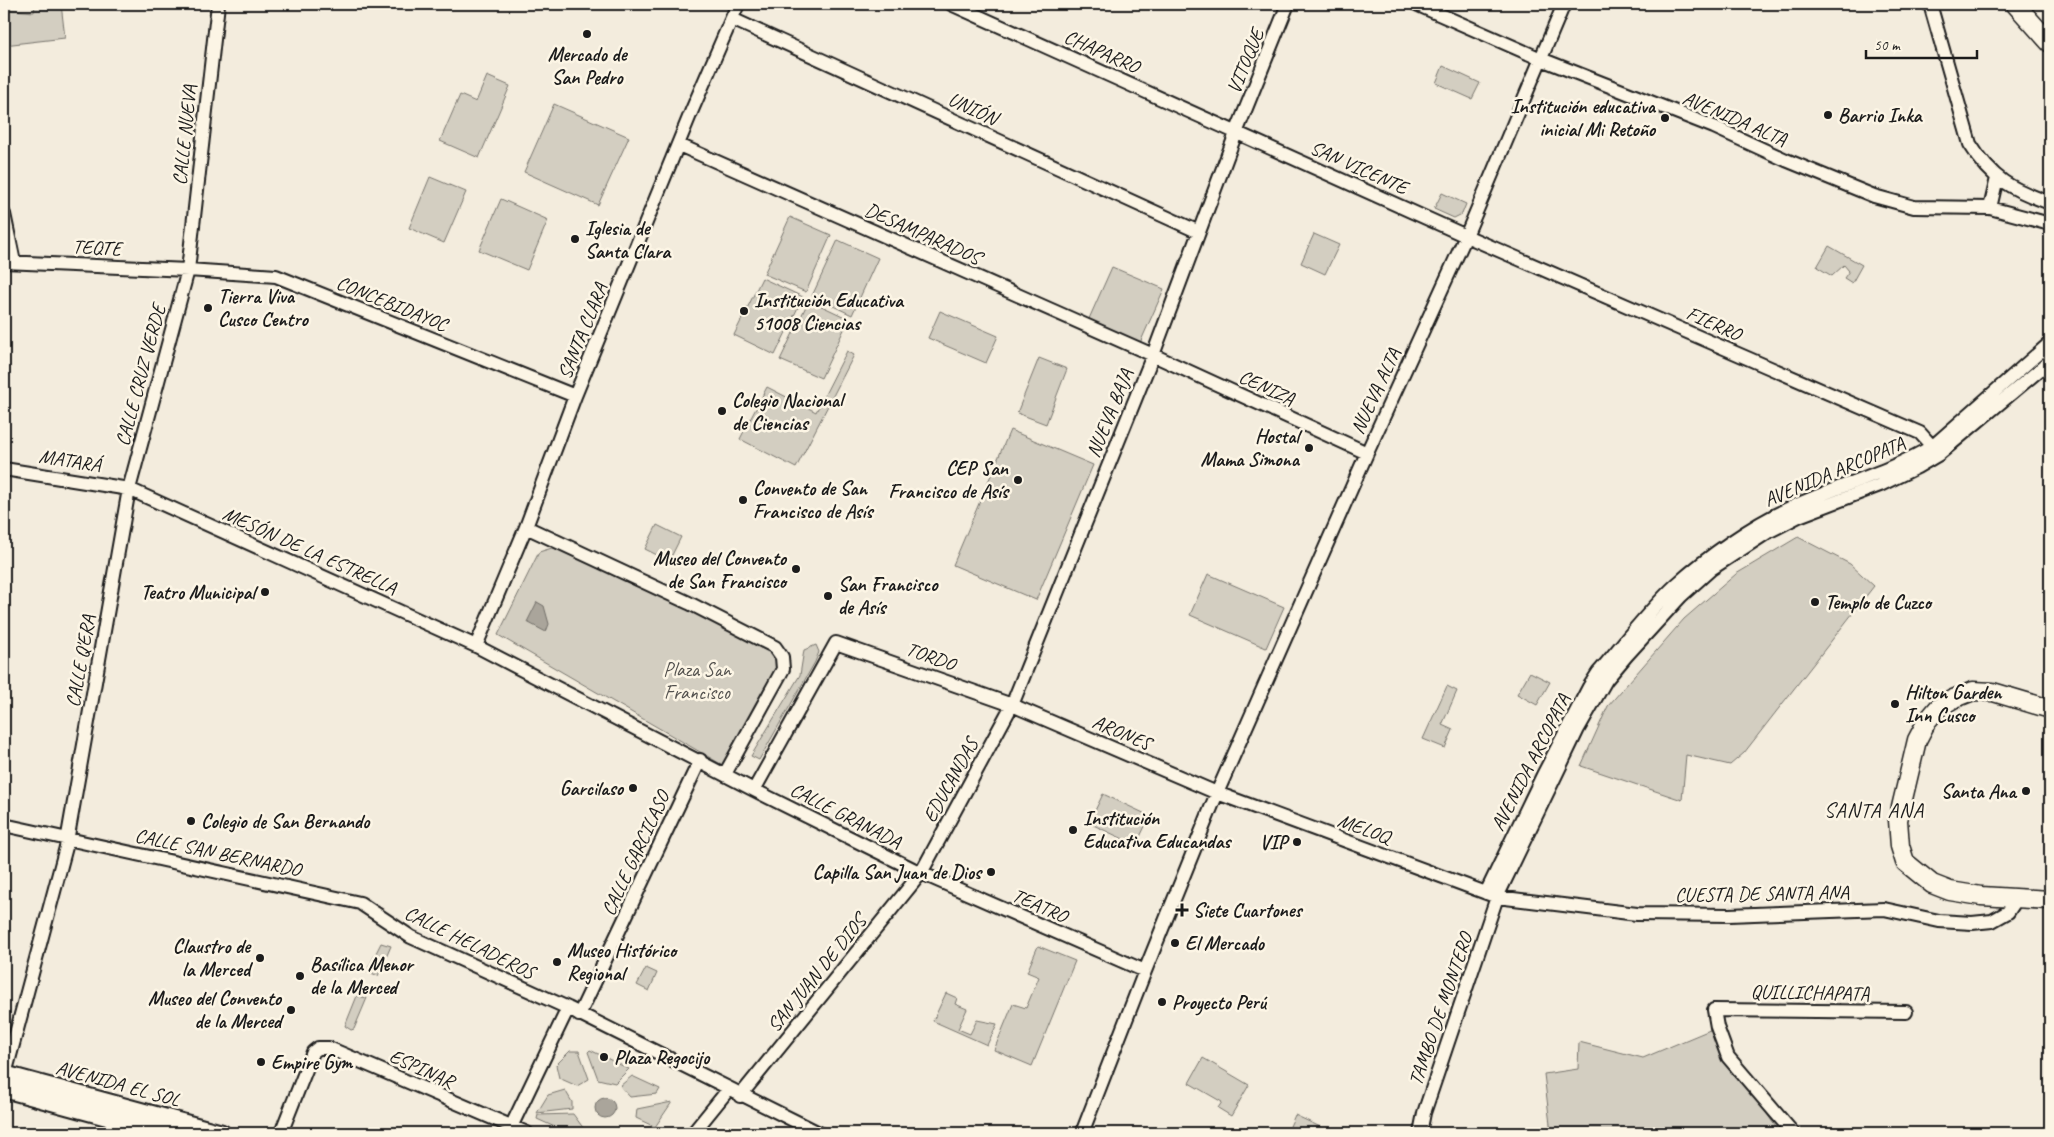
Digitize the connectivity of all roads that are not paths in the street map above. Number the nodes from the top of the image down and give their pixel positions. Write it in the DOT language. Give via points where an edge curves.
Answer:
graph roads {
  1 [pos="218,4"];
  2 [pos="738,4"];
  3 [pos="951,4"];
  4 [pos="1288,4"];
  5 [pos="1416,4"];
  6 [pos="1564,4"];
  7 [pos="1930,4"];
  8 [pos="2015,4"];
  9 [pos="732,19"];
  10 [pos="2050,43"];
  11 [pos="1541,59"];
  12 [pos="1236,133"];
  13 [pos="679,145"];
  14 [pos="1996,178"];
  15 [pos="2050,203"];
  16 [pos="1990,208"];
  17 [pos="4,214"];
  18 [pos="2050,224"];
  19 [pos="1199,232"];
  20 [pos="1466,236"];
  21 [pos="9,262"];
  22 [pos="188,270"];
  23 [pos="2050,343"];
  24 [pos="1153,355"];
  25 [pos="2050,361"];
  26 [pos="575,396"];
  27 [pos="1936,450"];
  28 [pos="1367,453"];
  29 [pos="4,469"];
  30 [pos="129,489"];
  31 [pos="526,527"];
  32 [pos="476,646"];
  33 [pos="1012,705"];
  34 [pos="2050,709"];
  35 [pos="700,760"];
  36 [pos="726,774"];
  37 [pos="754,790"];
  38 [pos="1217,793"];
  39 [pos="4,825"];
  40 [pos="68,838"];
  41 [pos="921,873"];
  42 [pos="1492,895"];
  43 [pos="2018,898"];
  44 [pos="2050,900"];
  45 [pos="360,903"];
  46 [pos="1144,971"];
  47 [pos="568,1008"];
  48 [pos="1906,1012"];
  49 [pos="579,1015"];
  50 [pos="4,1079"];
  51 [pos="728,1090"];
  52 [pos="740,1096"];
  53 [pos="511,1126"];
  54 [pos="166,1133"];
  55 [pos="222,1133"];
  56 [pos="281,1133"];
  57 [pos="527,1133"];
  58 [pos="694,1133"];
  59 [pos="819,1133"];
  60 [pos="1082,1133"];
  61 [pos="1420,1133"];
  62 [pos="1793,1133"];
  1 -- 22 [label="street, CALLE NUEVA"];
  2 -- 9 [label="street, SANTA CLARA"];
  3 -- 12 [label="street, CHAPARRO"];
  4 -- 12 [label="street, VITOQUE"];
  5 -- 11 [label="street, AVENIDA ALTA"];
  6 -- 11 [label="street, NUEVA ALTA"];
  7 -- 14 [label="street" via="1970,144"];
  8 -- 10 [label="main road"];
  9 -- 13 [label="street, SANTA CLARA"];
  9 -- 19 [label="street, UNIÓN"];
  11 -- 16 [label="street, AVENIDA ALTA" via="1714,127 1874,196 1914,207"];
  11 -- 20 [label="street, NUEVA ALTA"];
  12 -- 19 [label="street, NUEVA BAJA"];
  12 -- 20 [label="street, SAN VICENTE"];
  13 -- 24 [label="street, DESAMPARADOS"];
  13 -- 26 [label="street, SANTA CLARA"];
  14 -- 15 [label="street"];
  14 -- 16 [label="street"];
  16 -- 18 [label="street, AVENIDA ALTA"];
  17 -- 21 [label="street"];
  19 -- 24 [label="street, NUEVA BAJA"];
  20 -- 27 [label="street, FIERRO" via="1920,433"];
  20 -- 28 [label="street, NUEVA ALTA"];
  21 -- 22 [label="street, TEQTE"];
  22 -- 26 [label="street, CONCEBIDAYOC" via="276,276"];
  22 -- 30 [label="street, CALLE CRUZ VERDE"];
  23 -- 27 [label="street, AVENIDA ARCOPATA"];
  24 -- 28 [label="street, CENIZA"];
  24 -- 33 [label="street, NUEVA BAJA"];
  25 -- 27 [label="street, AVENIDA ARCOPATA"];
  26 -- 31 [label="street, SANTA CLARA"];
  27 -- 42 [label="street, AVENIDA ARCOPATA" via="1765,521 1704,561 1675,586 1589,687 1547,766"];
  28 -- 38 [label="street, NUEVA ALTA"];
  29 -- 30 [label="street, MATARÁ"];
  30 -- 32 [label="street, MESÓN DE LA ESTRELLA"];
  30 -- 40 [label="street, CALLE Q'ERA"];
  31 -- 32 [label="street, SANTA CLARA"];
  31 -- 36 [label="street" via="775,647 782,657 783,669"];
  32 -- 35 [label="street"];
  33 -- 37 [label="street, TORDO" via="836,642"];
  33 -- 38 [label="street, ARONES"];
  33 -- 41 [label="street, EDUCANDAS"];
  34 -- 43 [label="main road" via="1993,692 1973,691 1938,708 1927,720 1917,740 1898,820 1905,862 1932,884 1950,891"];
  35 -- 36 [label="street"];
  35 -- 49 [label="street, CALLE GARCILASO"];
  36 -- 37 [label="street"];
  37 -- 41 [label="street, CALLE GRANADA"];
  38 -- 42 [label="street, MELOQ"];
  38 -- 46 [label="street"];
  39 -- 40 [label="street, CALLE SAN BERNARDO"];
  40 -- 45 [label="street, CALLE SAN BERNARDO"];
  40 -- 50 [label="street, CALLE Q'ERA"];
  41 -- 46 [label="street, TEATRO"];
  41 -- 52 [label="street, SAN JUAN DE DIOS"];
  42 -- 43 [label="street, CUESTA DE SANTA ANA" via="1637,914 1884,910 1939,921 1972,923 1992,921 2008,912"];
  42 -- 61 [label="street, TAMBO DE MONTERO"];
  43 -- 44 [label="main road"];
  45 -- 47 [label="street, CALLE HELADEROS" via="400,931"];
  46 -- 60 [label="street"];
  47 -- 49 [label="street, CALLE HELADEROS"];
  47 -- 53 [label="street"];
  48 -- 62 [label="street, QUILLICHAPATA" via="1714,1010 1728,1057"];
  49 -- 51 [label="street"];
  50 -- 54 [label="street, AVENIDA EL SOL"];
  50 -- 55 [label="street, AVENIDA EL SOL"];
  51 -- 52 [label="street"];
  51 -- 58 [label="street"];
  52 -- 59 [label="street"];
  53 -- 56 [label="street, ESPINAR" via="329,1048 318,1048 313,1052"];
  53 -- 57 [label="street, ESPINAR"];
}
